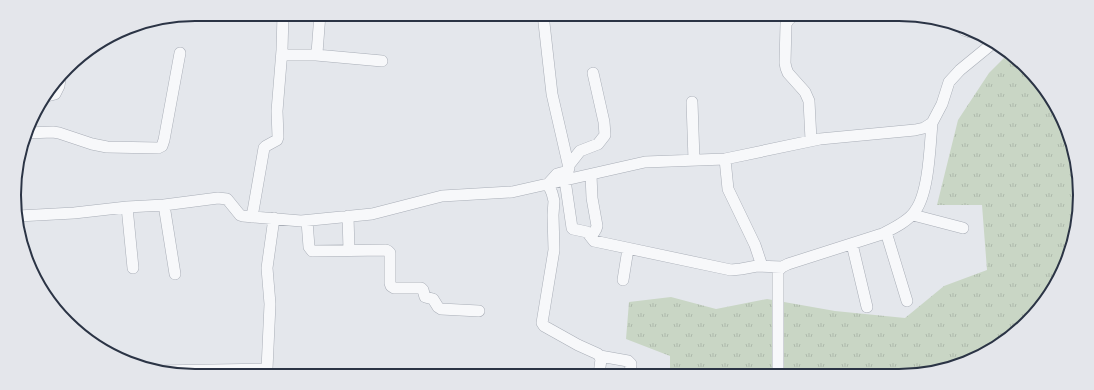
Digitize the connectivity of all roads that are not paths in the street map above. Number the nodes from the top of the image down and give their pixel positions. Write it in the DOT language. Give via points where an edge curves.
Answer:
graph roads {
  1 [pos="283,21"];
  2 [pos="319,21"];
  3 [pos="544,21"];
  4 [pos="788,21"];
  5 [pos="990,46"];
  6 [pos="180,54"];
  7 [pos="282,55"];
  8 [pos="316,55"];
  9 [pos="382,60"];
  10 [pos="593,73"];
  11 [pos="58,87"];
  12 [pos="53,95"];
  13 [pos="692,102"];
  14 [pos="932,123"];
  15 [pos="32,133"];
  16 [pos="812,140"];
  17 [pos="725,159"];
  18 [pos="694,160"];
  19 [pos="569,165"];
  20 [pos="591,175"];
  21 [pos="566,180"];
  22 [pos="548,184"];
  23 [pos="164,205"];
  24 [pos="127,207"];
  25 [pos="913,215"];
  26 [pos="22,216"];
  27 [pos="252,216"];
  28 [pos="348,216"];
  29 [pos="274,218"];
  30 [pos="307,221"];
  31 [pos="963,228"];
  32 [pos="886,232"];
  33 [pos="591,237"];
  34 [pos="852,244"];
  35 [pos="628,249"];
  36 [pos="349,250"];
  37 [pos="762,266"];
  38 [pos="782,267"];
  39 [pos="133,268"];
  40 [pos="175,274"];
  41 [pos="623,280"];
  42 [pos="906,301"];
  43 [pos="867,306"];
  44 [pos="479,311"];
  45 [pos="600,356"];
  46 [pos="267,369"];
  47 [pos="599,369"];
  48 [pos="631,369"];
  49 [pos="778,369"];
  1 -- 7 [label="street"];
  2 -- 8 [label="street"];
  3 -- 19 [label="street" via="552,94"];
  4 -- 16 [label="street" via="785,63 788,72 805,92 809,101"];
  5 -- 14 [label="street" via="949,82"];
  6 -- 15 [label="street" via="162,146 107,147 59,133"];
  7 -- 8 [label="street"];
  7 -- 27 [label="street" via="277,111 278,137 264,148"];
  8 -- 9 [label="street"];
  10 -- 19 [label="street" via="605,135 598,144 580,151"];
  11 -- 12 [label="street"];
  13 -- 18 [label="street"];
  14 -- 16 [label="street" via="915,130"];
  14 -- 25 [label="street" via="925,186"];
  16 -- 17 [label="street"];
  17 -- 18 [label="street"];
  17 -- 37 [label="street" via="728,189 755,245"];
  18 -- 20 [label="street" via="645,162"];
  19 -- 22 [label="street" via="568,170 554,176"];
  20 -- 21 [label="street"];
  20 -- 33 [label="street" via="597,226"];
  21 -- 22 [label="street"];
  21 -- 33 [label="street" via="572,228 585,231"];
  22 -- 28 [label="street" via="512,192 442,196 372,214"];
  22 -- 45 [label="street" via="554,201 554,250 542,323"];
  23 -- 24 [label="street"];
  23 -- 27 [label="street" via="223,198 243,216"];
  23 -- 40 [label="street"];
  24 -- 26 [label="street"];
  24 -- 39 [label="street"];
  25 -- 31 [label="street"];
  25 -- 32 [label="street"];
  27 -- 29 [label="street"];
  28 -- 30 [label="street"];
  28 -- 36 [label="street"];
  29 -- 30 [label="street"];
  29 -- 46 [label="street" via="268,268 270,304"];
  30 -- 36 [label="street" via="309,246 312,251"];
  32 -- 34 [label="street"];
  32 -- 42 [label="street"];
  33 -- 35 [label="street" via="596,242"];
  34 -- 38 [label="street"];
  34 -- 43 [label="street"];
  35 -- 37 [label="street" via="731,270"];
  35 -- 41 [label="street"];
  36 -- 44 [label="street" via="386,250 390,253 390,283 394,288 421,288 425,297 433,299 441,309"];
  37 -- 38 [label="street"];
  38 -- 49 [label="street" via="778,271"];
  45 -- 47 [label="street"];
  45 -- 48 [label="street" via="628,361"];
}
